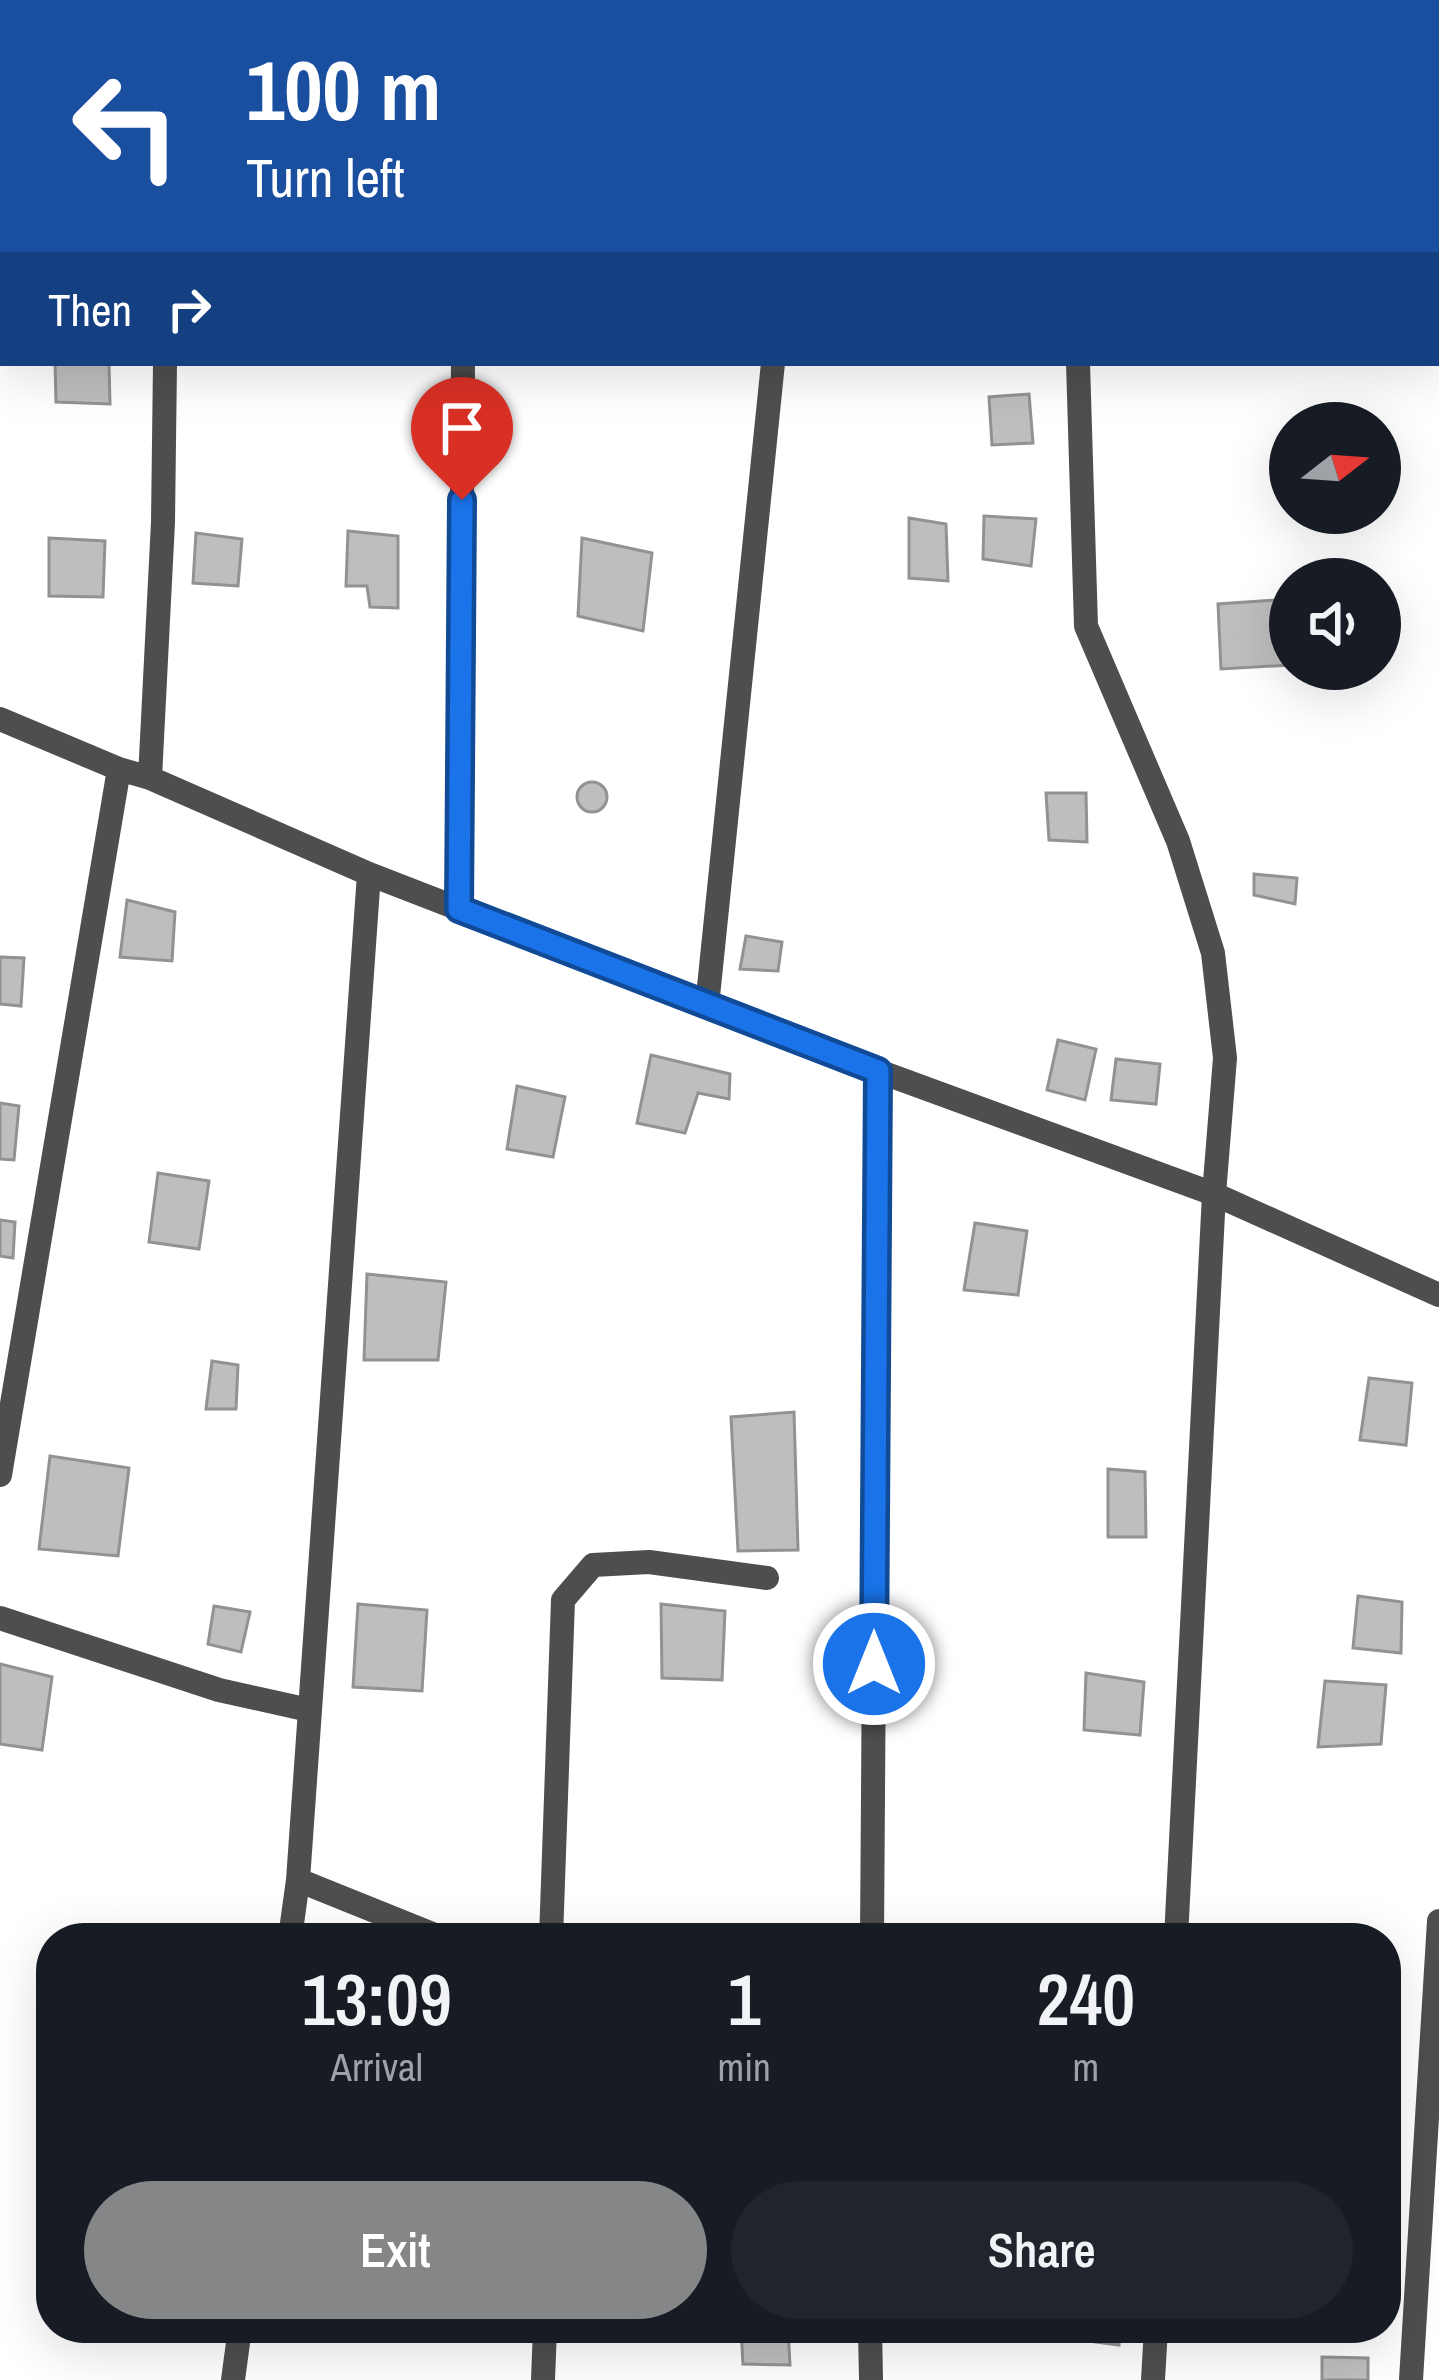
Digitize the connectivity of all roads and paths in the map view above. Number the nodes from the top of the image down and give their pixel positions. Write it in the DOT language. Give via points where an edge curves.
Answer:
graph roads {
  1 [pos="165,366"];
  2 [pos="463,366"];
  3 [pos="772,366"];
  4 [pos="1078,366"];
  5 [pos="0,719"];
  6 [pos="118,769"];
  7 [pos="149,778"];
  8 [pos="369,874"];
  9 [pos="459,909"];
  10 [pos="707,1006"];
  11 [pos="878,1071"];
  12 [pos="1214,1194"];
  13 [pos="1439,1294"];
  14 [pos="0,1475"];
  15 [pos="767,1578"];
  16 [pos="0,1618"];
  17 [pos="309,1710"];
  18 [pos="298,1880"];
  19 [pos="1439,1921"];
  20 [pos="292,1923"];
  21 [pos="405,1923"];
  22 [pos="552,1923"];
  23 [pos="872,1923"];
  24 [pos="1177,1923"];
  25 [pos="238,2343"];
  26 [pos="544,2343"];
  27 [pos="870,2343"];
  28 [pos="1155,2343"];
  29 [pos="233,2380"];
  30 [pos="543,2380"];
  31 [pos="871,2380"];
  32 [pos="1153,2380"];
  33 [pos="1411,2380"];
  1 -- 7 [label="street"];
  2 -- 9 [label="street"];
  3 -- 10 [label="street"];
  4 -- 12 [label="street" via="1086,626 1178,841 1214,953 1225,1058"];
  5 -- 6 [label="street"];
  6 -- 7 [label="street"];
  6 -- 14 [label="street"];
  7 -- 8 [label="street"];
  8 -- 9 [label="street"];
  8 -- 17 [label="street"];
  9 -- 10 [label="street"];
  10 -- 11 [label="street"];
  11 -- 12 [label="street"];
  11 -- 23 [label="street"];
  12 -- 13 [label="street"];
  12 -- 24 [label="street"];
  15 -- 22 [label="street" via="649,1562 593,1565 563,1600"];
  16 -- 17 [label="street" via="219,1690"];
  17 -- 18 [label="street"];
  18 -- 20 [label="street"];
  18 -- 21 [label="street"];
  19 -- 33 [label="street"];
  25 -- 29 [label="street"];
  26 -- 30 [label="street"];
  27 -- 31 [label="street"];
  28 -- 32 [label="street"];
}
